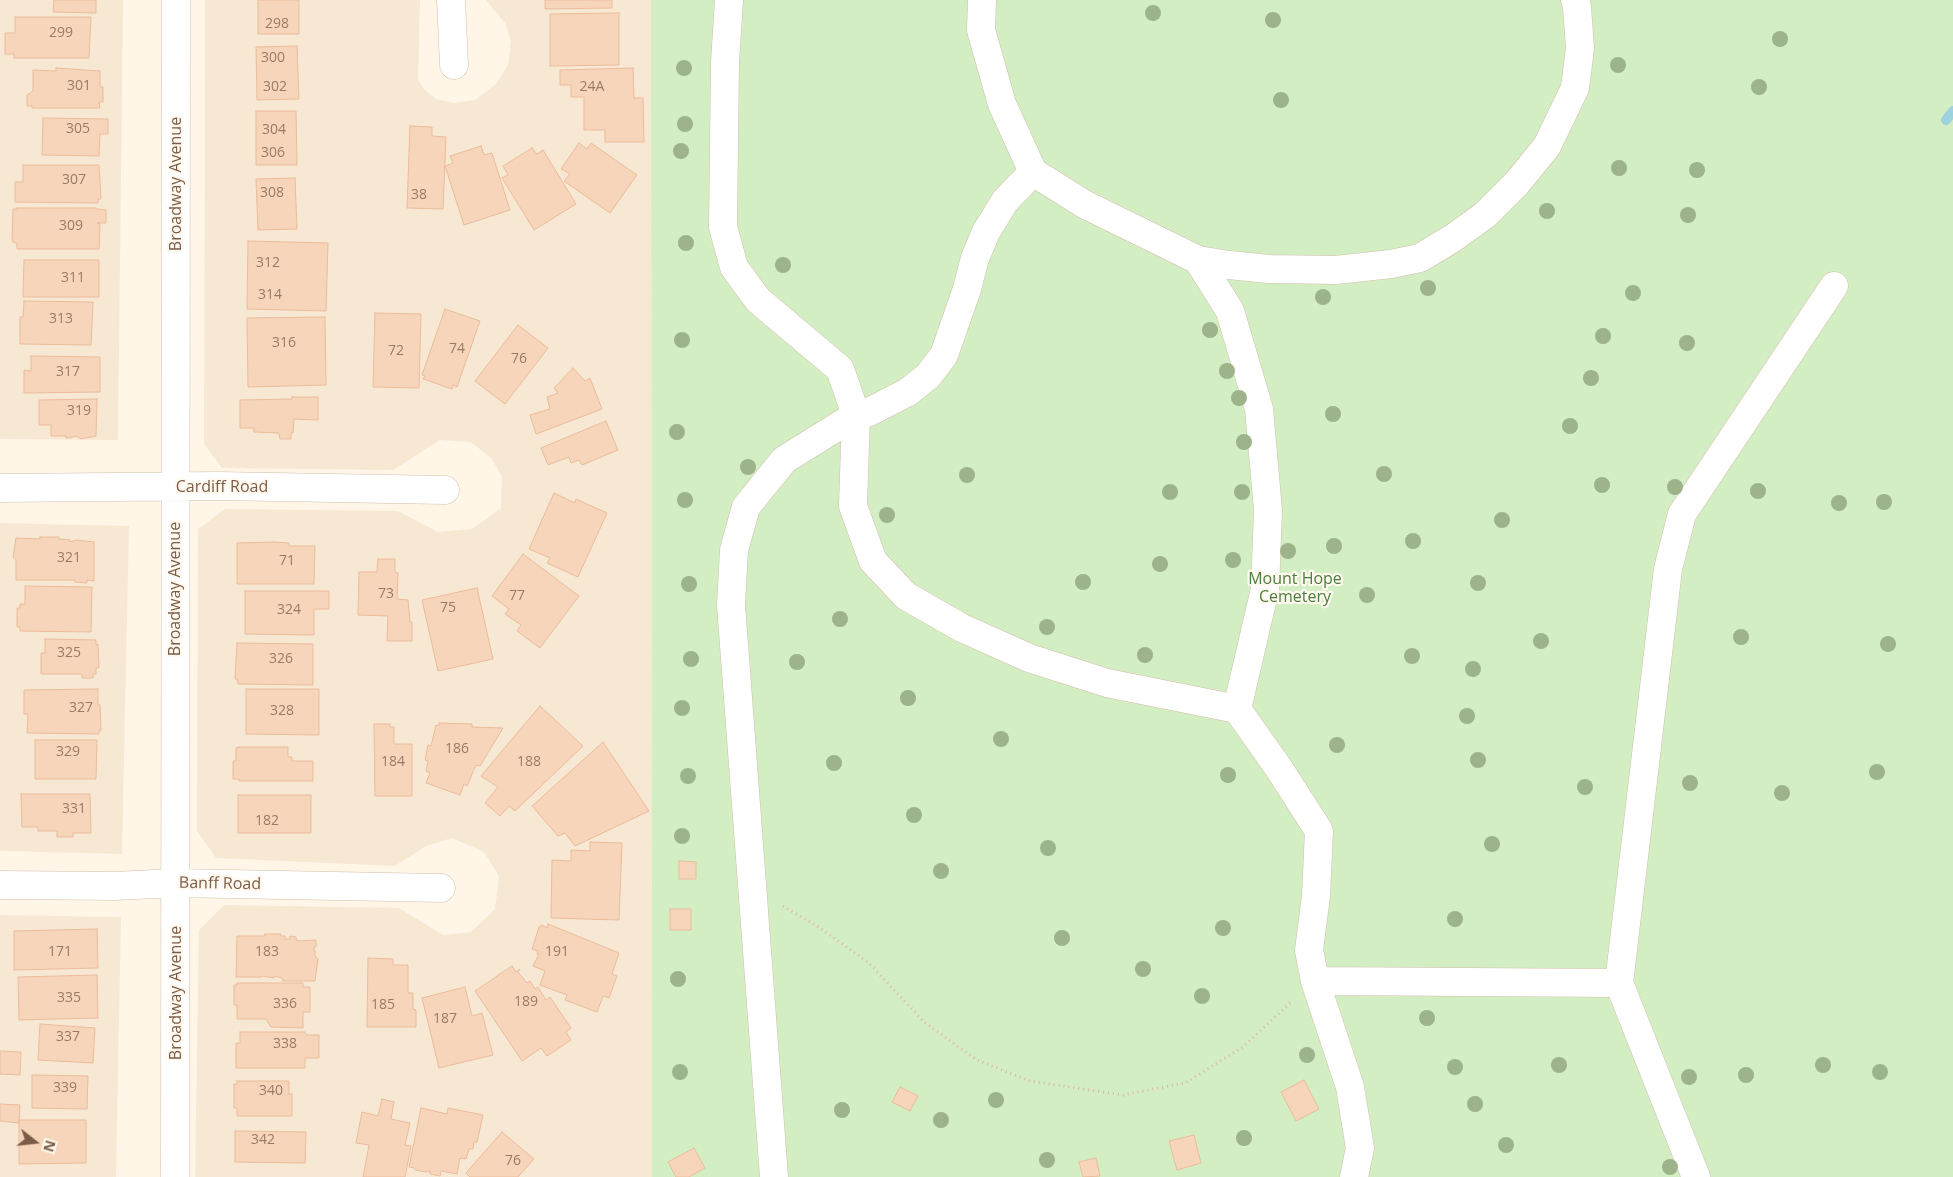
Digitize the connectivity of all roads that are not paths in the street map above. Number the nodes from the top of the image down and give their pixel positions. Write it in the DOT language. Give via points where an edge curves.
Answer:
graph roads {
  1 [pos="176,0"];
  2 [pos="451,0"];
  3 [pos="729,0"];
  4 [pos="982,0"];
  5 [pos="1575,0"];
  6 [pos="454,65"];
  7 [pos="1033,172"];
  8 [pos="1198,260"];
  9 [pos="1834,286"];
  10 [pos="856,415"];
  11 [pos="176,487"];
  12 [pos="0,488"];
  13 [pos="445,490"];
  14 [pos="1237,709"];
  15 [pos="176,883"];
  16 [pos="0,885"];
  17 [pos="441,888"];
  18 [pos="1315,981"];
  19 [pos="1619,983"];
  20 [pos="175,1177"];
  21 [pos="774,1177"];
  22 [pos="1354,1177"];
  23 [pos="1696,1177"];
  1 -- 11 [label="street, Broadway Avenue"];
  2 -- 6 [label="street"];
  3 -- 10 [label="street" via="723,227 734,267 758,300 840,368"];
  4 -- 7 [label="street" via="981,30 1002,104"];
  5 -- 8 [label="street" via="1580,48 1575,88 1562,117 1547,146 1517,183 1486,215 1453,238 1420,258 1345,270 1269,269"];
  7 -- 8 [label="street" via="1084,204"];
  7 -- 10 [label="street" via="1005,201 986,232 944,355 928,376 908,392 869,412"];
  8 -- 14 [label="street" via="1230,312 1259,409 1268,510 1265,589"];
  9 -- 19 [label="street" via="1682,514 1668,569"];
  10 -- 14 [label="street" via="853,506 873,561 901,593 962,628 1029,658 1107,683"];
  10 -- 21 [label="street" via="784,460 746,507 734,550 731,605"];
  11 -- 12 [label="street, Cardiff Road"];
  11 -- 13 [label="street, Cardiff Road"];
  11 -- 15 [label="street, Broadway Avenue"];
  14 -- 18 [label="street" via="1319,831 1309,950"];
  15 -- 16 [label="street, Banff Road"];
  15 -- 17 [label="street, Banff Road"];
  15 -- 20 [label="street, Broadway Avenue"];
  18 -- 19 [label="street"];
  18 -- 22 [label="street" via="1350,1087 1360,1148"];
  19 -- 23 [label="street"];
}
